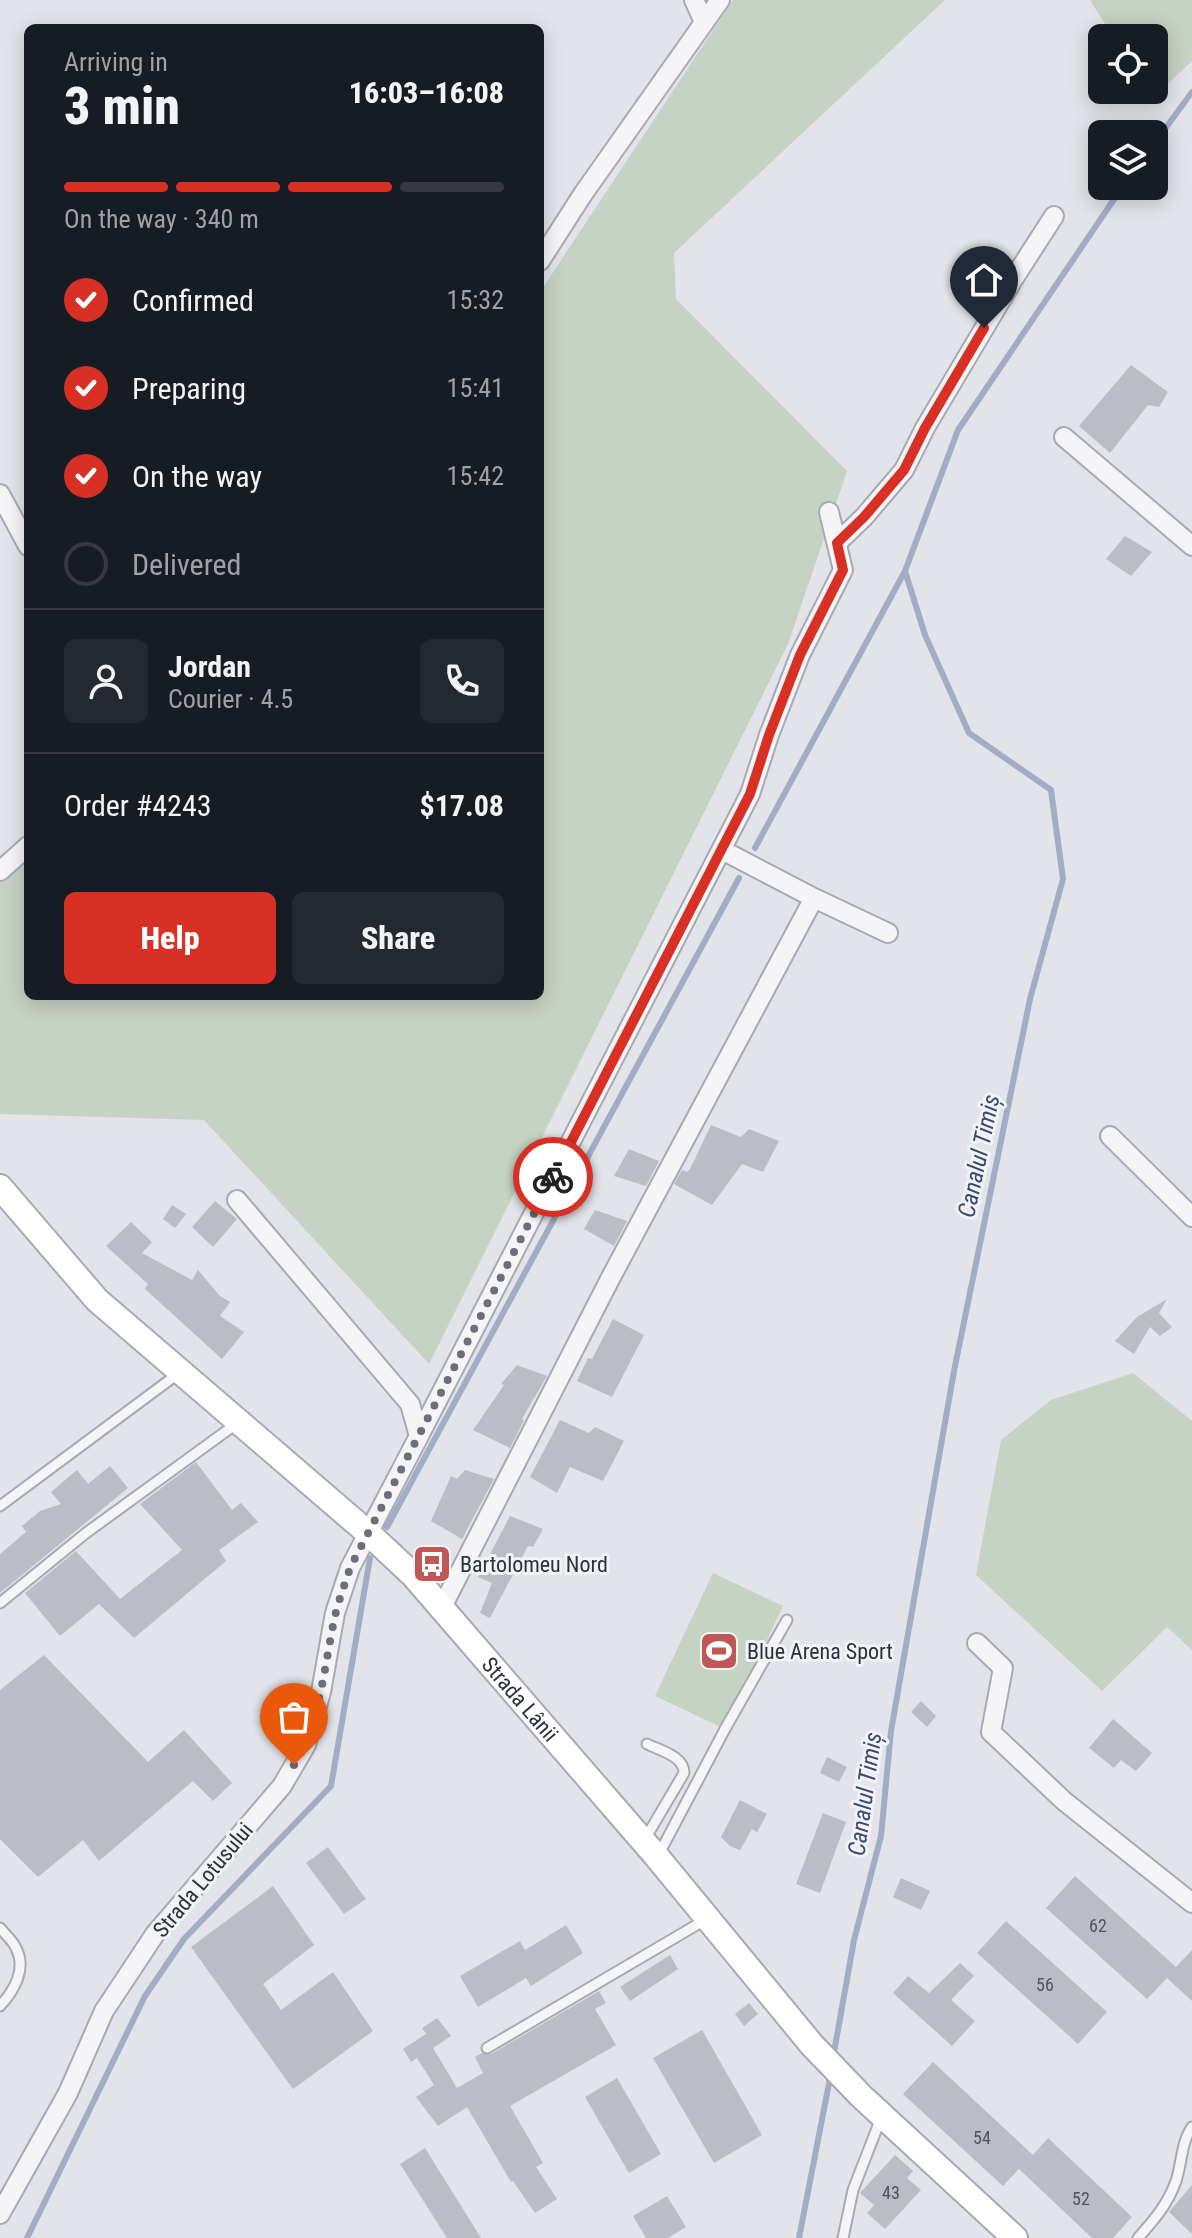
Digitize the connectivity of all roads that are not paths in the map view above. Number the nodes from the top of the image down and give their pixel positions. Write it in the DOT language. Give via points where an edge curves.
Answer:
graph roads {
  1 [pos="694,0"];
  2 [pos="720,0"];
  3 [pos="704,22"];
  4 [pos="1054,216"];
  5 [pos="544,255"];
  6 [pos="1064,437"];
  7 [pos="0,494"];
  8 [pos="829,512"];
  9 [pos="24,539"];
  10 [pos="837,543"];
  11 [pos="1192,546"];
  12 [pos="24,850"];
  13 [pos="722,850"];
  14 [pos="0,871"];
  15 [pos="814,898"];
  16 [pos="888,933"];
  17 [pos="1110,1136"];
  18 [pos="0,1187"];
  19 [pos="237,1200"];
  20 [pos="1192,1217"];
  21 [pos="179,1373"];
  22 [pos="237,1423"];
  23 [pos="419,1436"];
  24 [pos="0,1506"];
  25 [pos="367,1532"];
  26 [pos="0,1603"];
  27 [pos="442,1607"];
  28 [pos="787,1620"];
  29 [pos="977,1643"];
  30 [pos="647,1744"];
  31 [pos="650,1849"];
  32 [pos="1192,1903"];
  33 [pos="708,1918"];
  34 [pos="0,1928"];
  35 [pos="0,2006"];
  36 [pos="487,2048"];
  37 [pos="883,2115"];
  38 [pos="1192,2127"];
  39 [pos="0,2214"];
  40 [pos="843,2238"];
  41 [pos="1015,2238"];
  42 [pos="1138,2238"];
  1 -- 3 [label="street"];
  2 -- 3 [label="street"];
  3 -- 5 [label="street"];
  4 -- 10 [label="street" via="904,470"];
  6 -- 11 [label="street"];
  7 -- 9 [label="street"];
  8 -- 10 [label="street, Strada Lotusului"];
  10 -- 13 [label="street, Strada Lotusului" via="843,570 800,655 750,794"];
  12 -- 14 [label="street"];
  13 -- 15 [label="street"];
  13 -- 23 [label="street, Strada Lotusului"];
  15 -- 16 [label="street"];
  15 -- 27 [label="street"];
  17 -- 20 [label="street"];
  18 -- 21 [label="main road, Strada Lânii" via="97,1300"];
  19 -- 23 [label="street" via="410,1404"];
  21 -- 22 [label="main road, Strada Lânii"];
  21 -- 24 [label="lane"];
  22 -- 25 [label="main road, Strada Lânii"];
  22 -- 26 [label="lane"];
  23 -- 25 [label="street, Strada Lotusului"];
  25 -- 27 [label="main road, Strada Lânii"];
  25 -- 39 [label="street, Strada Lotusului" via="335,1613 306,1745 282,1786 155,1934 104,2011 68,2093"];
  27 -- 31 [label="main road, Strada Lânii"];
  28 -- 31 [label="lane"];
  29 -- 32 [label="street" via="1003,1668 991,1732 1064,1801"];
  30 -- 31 [label="lane" via="684,1766"];
  31 -- 33 [label="main road, Strada Lânii"];
  33 -- 36 [label="lane"];
  33 -- 37 [label="main road, Strada Lânii" via="812,2045"];
  34 -- 35 [label="lane" via="17,1949 20,1965 11,1994"];
  37 -- 40 [label="lane" via="853,2190"];
  37 -- 41 [label="main road, Strada Lânii"];
  38 -- 42 [label="lane" via="1164,2208"];
}
